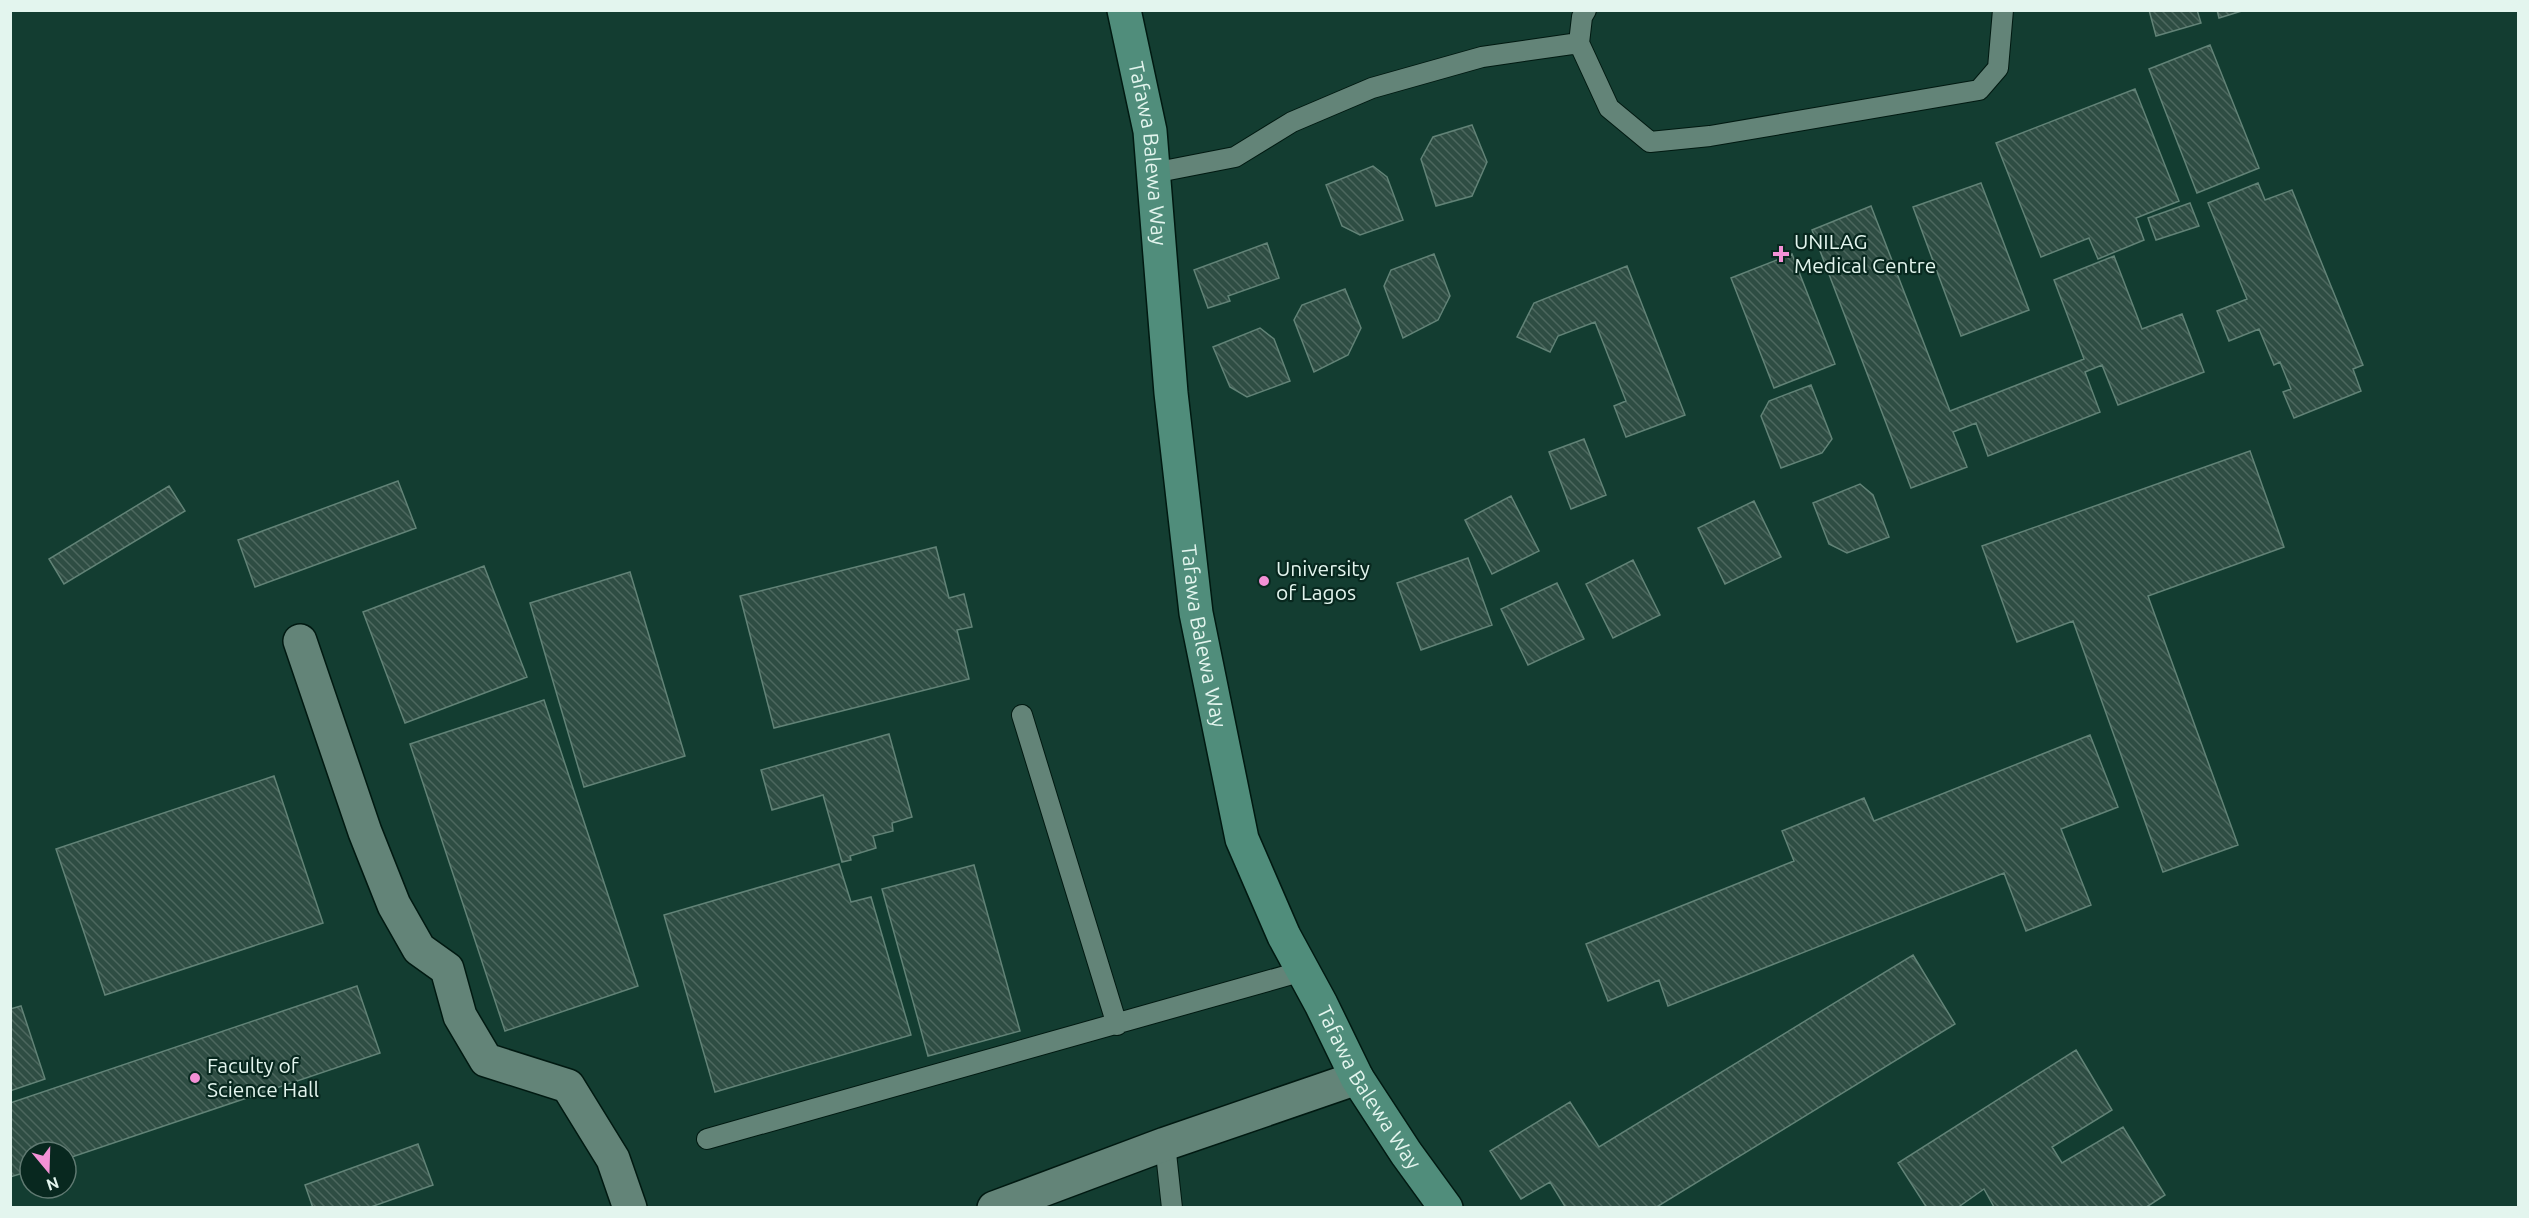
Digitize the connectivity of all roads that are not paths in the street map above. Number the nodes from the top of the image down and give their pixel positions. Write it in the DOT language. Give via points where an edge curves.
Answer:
graph roads {
  1 [pos="1124,10"];
  2 [pos="1586,10"];
  3 [pos="2003,10"];
  4 [pos="1580,44"];
  5 [pos="1153,173"];
  6 [pos="300,640"];
  7 [pos="1022,715"];
  8 [pos="1303,971"];
  9 [pos="1117,1024"];
  10 [pos="1357,1078"];
  11 [pos="707,1139"];
  12 [pos="1166,1144"];
  13 [pos="630,1208"];
  14 [pos="994,1208"];
  15 [pos="1172,1208"];
  16 [pos="1446,1208"];
  1 -- 5 [label="street, Tafawa Balewa Way" via="1150,131"];
  2 -- 4 [label="lane"];
  3 -- 4 [label="lane" via="1998,68 1979,90 1710,136 1650,142 1609,108"];
  4 -- 5 [label="lane" via="1482,57 1372,88 1292,122 1235,157"];
  5 -- 8 [label="street, Tafawa Balewa Way" via="1196,613 1242,839"];
  6 -- 13 [label="street" via="365,832 394,905 419,949 447,969 460,1017 486,1060 568,1086 613,1159"];
  7 -- 9 [label="lane"];
  8 -- 9 [label="lane"];
  8 -- 10 [label="street, Tafawa Balewa Way"];
  9 -- 11 [label="lane"];
  10 -- 12 [label="street"];
  10 -- 16 [label="street, Tafawa Balewa Way"];
  12 -- 14 [label="street"];
  12 -- 15 [label="lane"];
}
